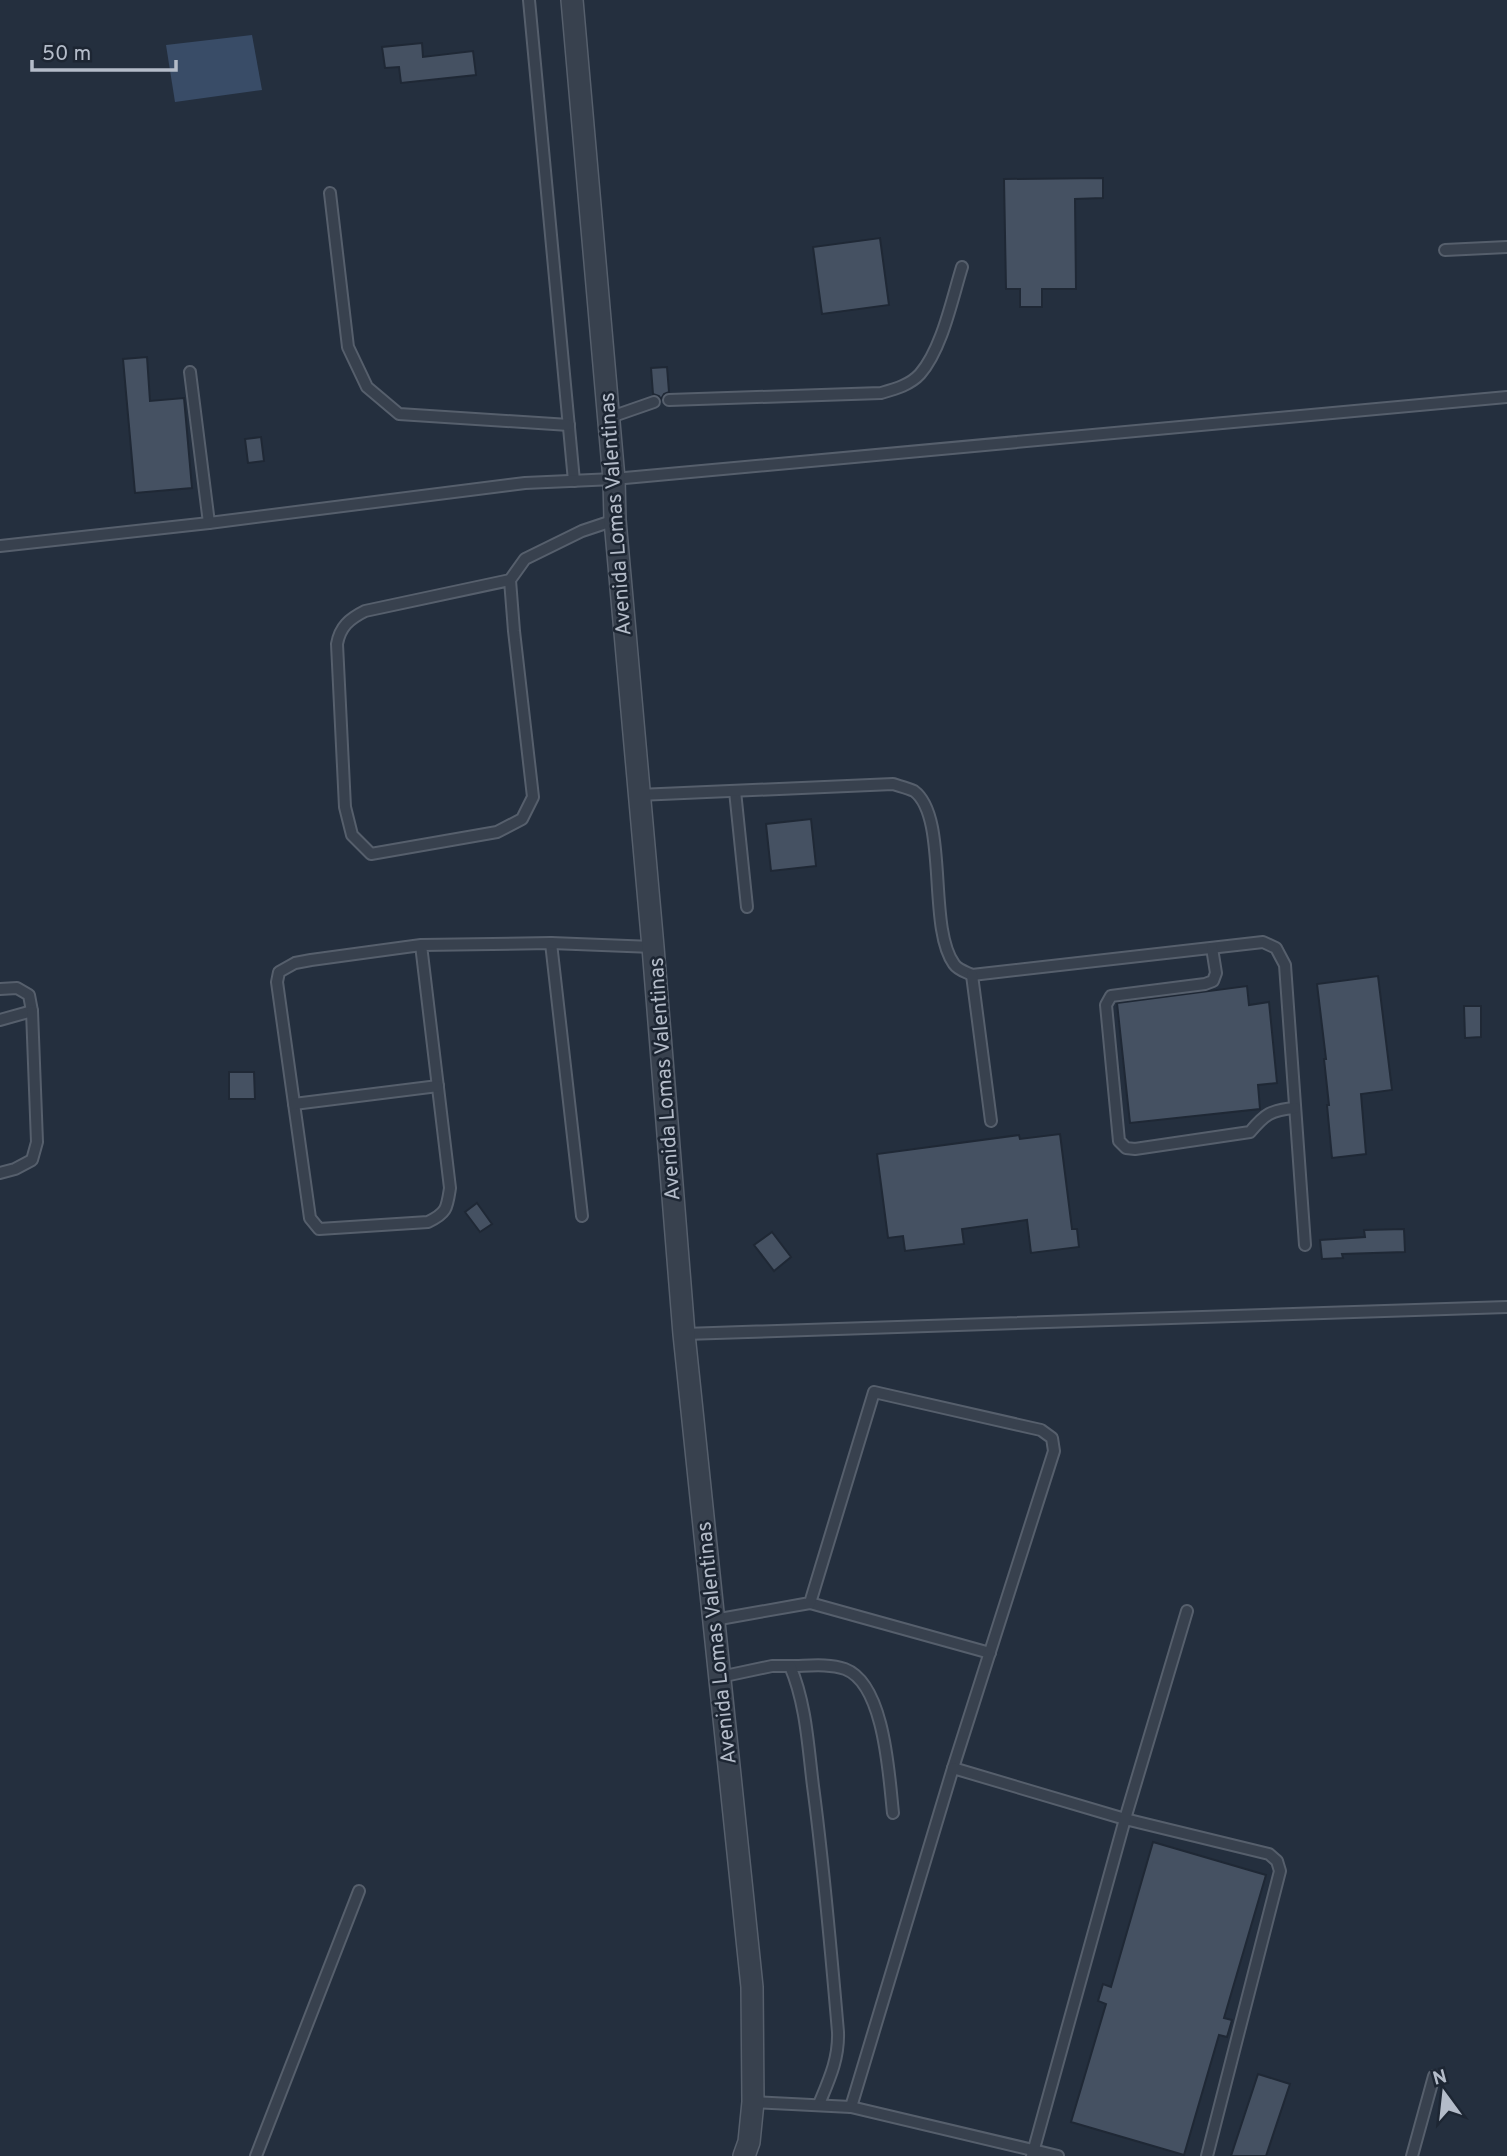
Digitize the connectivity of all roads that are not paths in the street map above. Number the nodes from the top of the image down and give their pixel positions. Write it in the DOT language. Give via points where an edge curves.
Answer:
graph roads {
  1 [pos="529,0"];
  2 [pos="572,0"];
  3 [pos="330,193"];
  4 [pos="1507,247"];
  5 [pos="1445,250"];
  6 [pos="962,267"];
  7 [pos="190,372"];
  8 [pos="1507,397"];
  9 [pos="669,400"];
  10 [pos="654,402"];
  11 [pos="608,418"];
  12 [pos="569,425"];
  13 [pos="614,479"];
  14 [pos="573,481"];
  15 [pos="615,520"];
  16 [pos="209,523"];
  17 [pos="0,546"];
  18 [pos="510,580"];
  19 [pos="735,791"];
  20 [pos="638,795"];
  21 [pos="747,907"];
  22 [pos="551,943"];
  23 [pos="421,945"];
  24 [pos="653,947"];
  25 [pos="1212,948"];
  26 [pos="972,975"];
  27 [pos="0,989"];
  28 [pos="32,1011"];
  29 [pos="0,1020"];
  30 [pos="438,1086"];
  31 [pos="294,1104"];
  32 [pos="1294,1108"];
  33 [pos="991,1121"];
  34 [pos="0,1173"];
  35 [pos="582,1216"];
  36 [pos="1305,1245"];
  37 [pos="1507,1307"];
  38 [pos="684,1334"];
  39 [pos="810,1603"];
  40 [pos="1187,1611"];
  41 [pos="714,1620"];
  42 [pos="990,1653"];
  43 [pos="790,1666"];
  44 [pos="720,1676"];
  45 [pos="953,1768"];
  46 [pos="893,1814"];
  47 [pos="1125,1819"];
  48 [pos="359,1891"];
  49 [pos="1434,2076"];
  50 [pos="753,2102"];
  51 [pos="819,2104"];
  52 [pos="851,2108"];
  53 [pos="1032,2152"];
  54 [pos="256,2156"];
  55 [pos="744,2156"];
  56 [pos="1058,2156"];
  57 [pos="1207,2156"];
  58 [pos="1412,2156"];
  1 -- 12 [label="lane"];
  2 -- 11 [label="street, Avenida Lomas Valentinas"];
  3 -- 12 [label="lane" via="348,347 367,387 399,414"];
  4 -- 5 [label="lane"];
  6 -- 9 [label="lane" via="934,354 919,376 898,389"];
  7 -- 16 [label="lane"];
  8 -- 13 [label="lane"];
  10 -- 11 [label="lane"];
  11 -- 13 [label="street, Avenida Lomas Valentinas"];
  12 -- 14 [label="lane"];
  13 -- 14 [label="lane"];
  13 -- 15 [label="street, Avenida Lomas Valentinas"];
  14 -- 16 [label="lane" via="525,482"];
  15 -- 18 [label="lane" via="524,559"];
  15 -- 20 [label="street, Avenida Lomas Valentinas"];
  16 -- 17 [label="lane"];
  18 -- 18 [label="lane" via="533,797 522,819 497,832 371,854 352,835 345,807 339,633 365,611"];
  19 -- 20 [label="lane"];
  19 -- 21 [label="lane"];
  19 -- 26 [label="lane" via="893,783 914,792 927,809 945,948 955,967"];
  20 -- 24 [label="street, Avenida Lomas Valentinas"];
  22 -- 23 [label="lane"];
  22 -- 24 [label="lane"];
  22 -- 35 [label="lane"];
  23 -- 30 [label="lane"];
  23 -- 31 [label="lane" via="311,960 279,972"];
  24 -- 38 [label="street, Avenida Lomas Valentinas"];
  25 -- 26 [label="lane"];
  25 -- 32 [label="lane" via="1263,942 1276,948 1285,965"];
  25 -- 32 [label="lane" via="1213,981 1111,996 1106,1005 1119,1141 1135,1149 1250,1132 1275,1110"];
  26 -- 33 [label="lane"];
  27 -- 28 [label="lane" via="17,988 29,995"];
  28 -- 29 [label="lane"];
  28 -- 34 [label="lane" via="37,1142 32,1160"];
  30 -- 31 [label="lane"];
  30 -- 31 [label="lane" via="450,1188 447,1208 428,1222 319,1230 310,1219"];
  32 -- 36 [label="lane"];
  37 -- 38 [label="lane"];
  38 -- 41 [label="street, Avenida Lomas Valentinas"];
  39 -- 41 [label="lane"];
  39 -- 42 [label="lane"];
  39 -- 42 [label="lane" via="874,1392 1041,1430 1052,1438 1054,1451"];
  40 -- 47 [label="lane"];
  41 -- 44 [label="street, Avenida Lomas Valentinas"];
  42 -- 45 [label="lane"];
  43 -- 44 [label="lane"];
  43 -- 46 [label="lane" via="835,1667 860,1680 871,1696 886,1747"];
  43 -- 51 [label="lane" via="799,1685 820,1838 839,2046"];
  44 -- 50 [label="street, Avenida Lomas Valentinas" via="752,1987"];
  45 -- 47 [label="lane"];
  45 -- 52 [label="lane"];
  47 -- 53 [label="lane"];
  47 -- 57 [label="lane" via="1269,1854 1280,1871"];
  48 -- 54 [label="lane"];
  49 -- 58 [label="lane"];
  50 -- 51 [label="lane"];
  50 -- 55 [label="street, Avenida Lomas Valentinas"];
  51 -- 52 [label="lane"];
  52 -- 53 [label="lane"];
  53 -- 56 [label="lane"];
}
